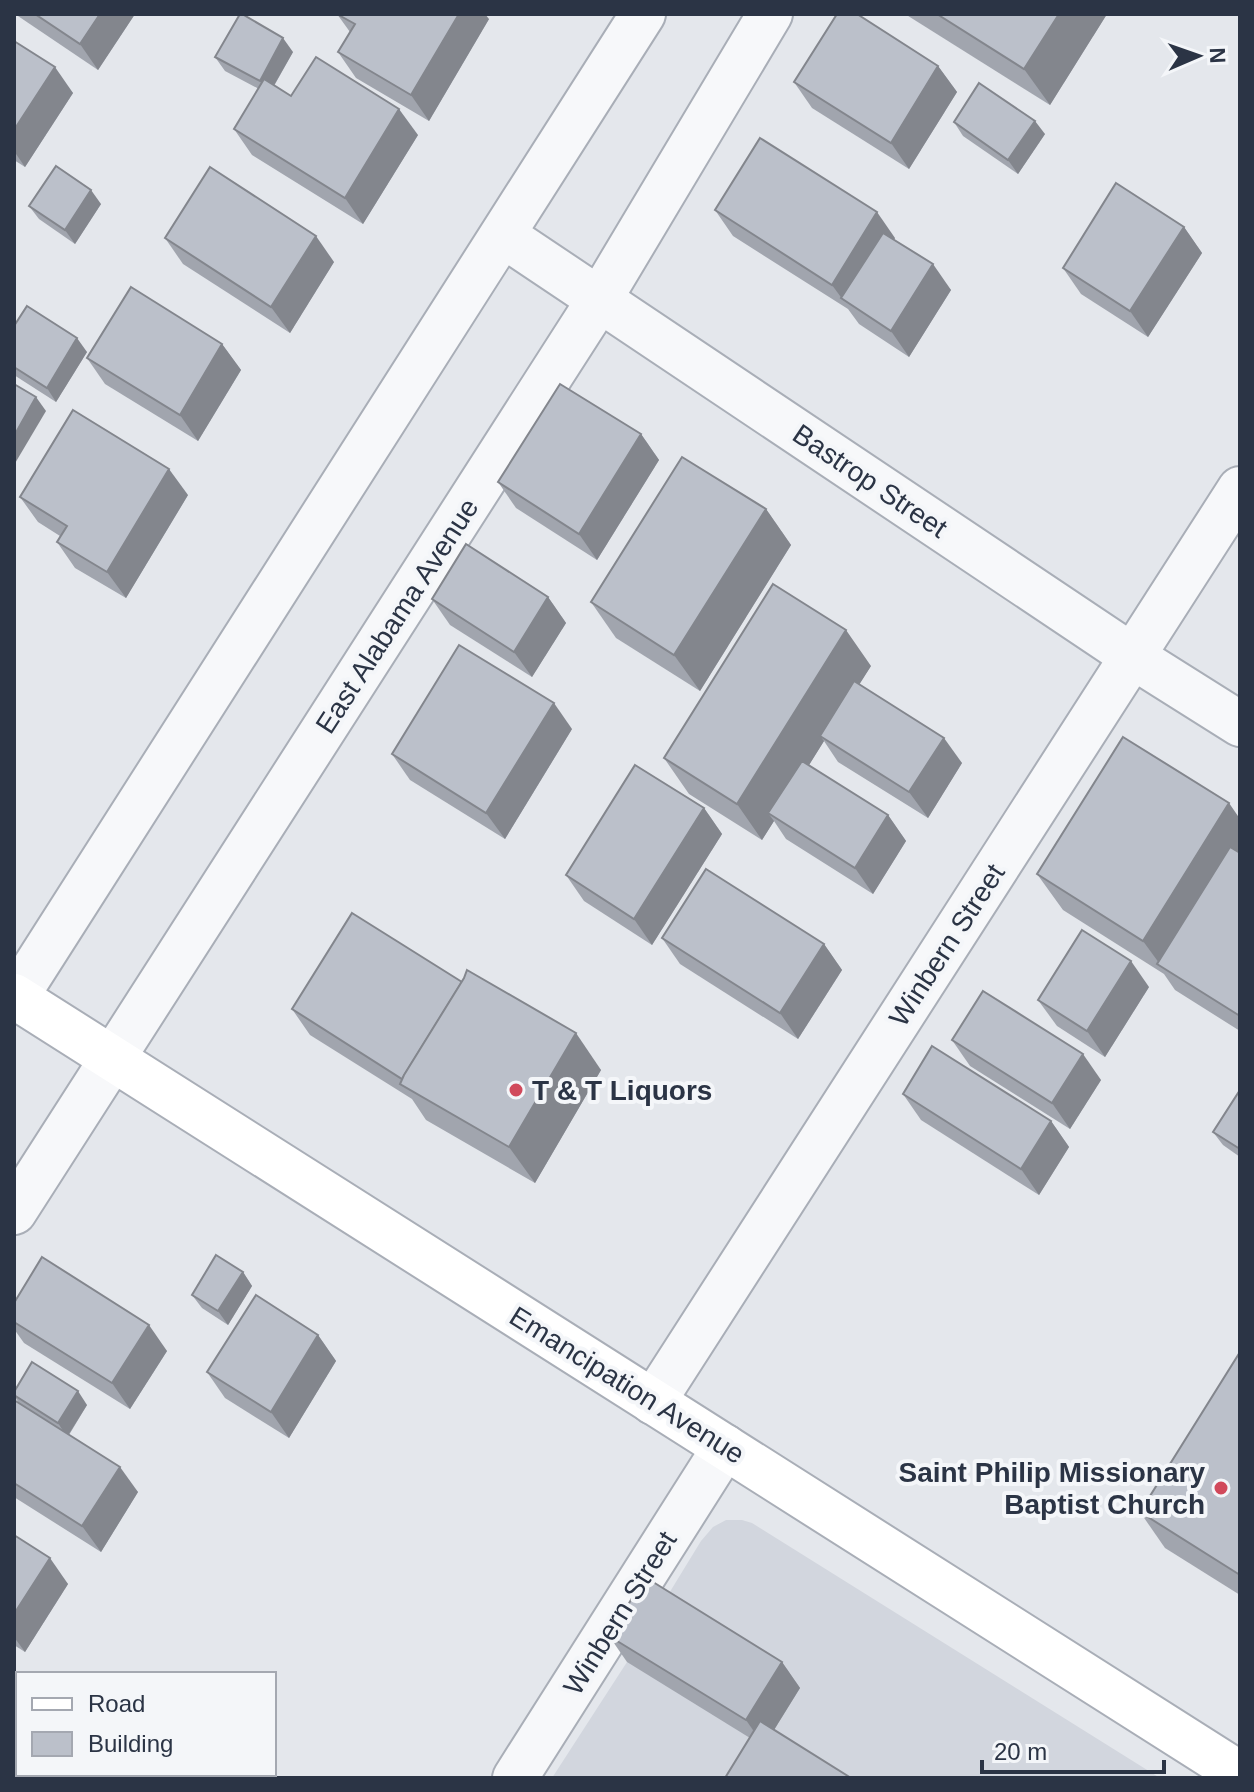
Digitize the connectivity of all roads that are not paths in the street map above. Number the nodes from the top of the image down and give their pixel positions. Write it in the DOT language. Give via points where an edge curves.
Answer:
graph roads {
  1 [pos="643,14"];
  2 [pos="770,14"];
  3 [pos="503,235"];
  4 [pos="599,300"];
  5 [pos="1240,489"];
  6 [pos="1132,656"];
  7 [pos="1240,724"];
  8 [pos="15,997"];
  9 [pos="113,1058"];
  10 [pos="14,1212"];
  11 [pos="653,1402"];
  12 [pos="725,1447"];
  13 [pos="1240,1774"];
  14 [pos="515,1778"];
  1 -- 3 [label="street"];
  2 -- 4 [label="street, East Alabama Avenue"];
  3 -- 4 [label="street, Bastrop Street"];
  3 -- 8 [label="street"];
  4 -- 6 [label="street, Bastrop Street"];
  4 -- 9 [label="street, East Alabama Avenue"];
  5 -- 6 [label="street, Winbern Street"];
  6 -- 7 [label="street, Bastrop Street"];
  6 -- 11 [label="street, Winbern Street"];
  8 -- 9 [label="main road, Emancipation Avenue"];
  9 -- 10 [label="street, East Alabama Avenue"];
  9 -- 11 [label="main road, Emancipation Avenue"];
  11 -- 12 [label="main road, Emancipation Avenue"];
  12 -- 13 [label="main road, Emancipation Avenue"];
  12 -- 14 [label="street, Winbern Street"];
}
